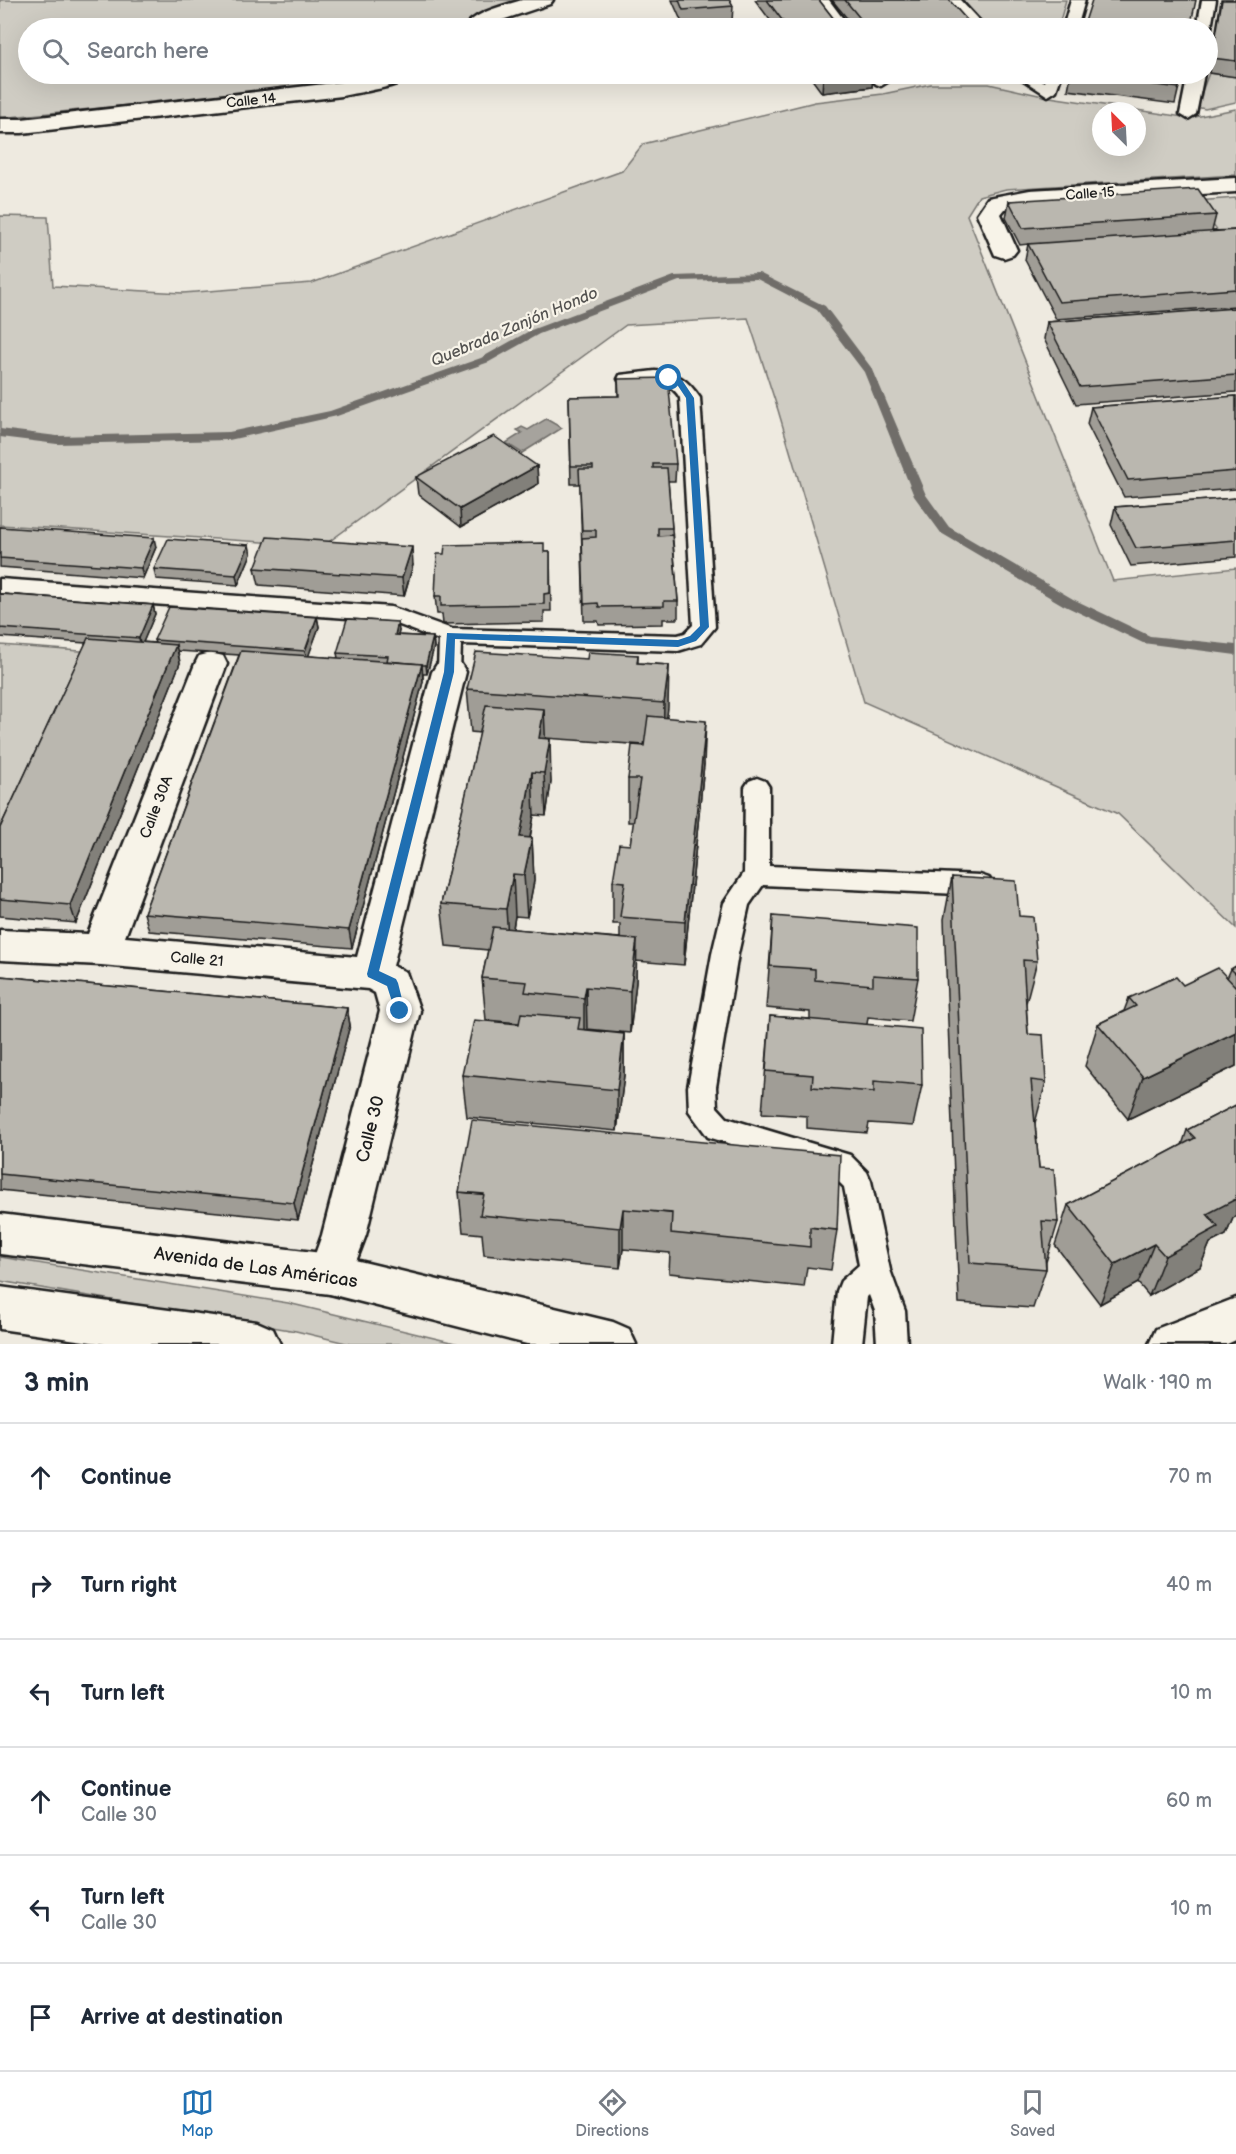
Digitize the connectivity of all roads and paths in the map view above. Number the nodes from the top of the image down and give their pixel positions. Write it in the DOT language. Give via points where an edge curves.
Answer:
graph roads {
  1 [pos="543,0"];
  2 [pos="822,0"];
  3 [pos="952,0"];
  4 [pos="1078,0"];
  5 [pos="1209,0"];
  6 [pos="492,18"];
  7 [pos="836,18"];
  8 [pos="969,18"];
  9 [pos="1073,18"];
  10 [pos="1206,18"];
  11 [pos="363,84"];
  12 [pos="1037,84"];
  13 [pos="1050,84"];
  14 [pos="1194,84"];
  15 [pos="1188,114"];
  16 [pos="0,126"];
  17 [pos="1236,185"];
  18 [pos="1004,250"];
  19 [pos="627,379"];
  20 [pos="0,586"];
  21 [pos="450,636"];
  22 [pos="211,664"];
  23 [pos="449,672"];
  24 [pos="757,787"];
  25 [pos="756,875"];
  26 [pos="1003,886"];
  27 [pos="0,945"];
  28 [pos="101,950"];
  29 [pos="382,978"];
  30 [pos="0,1234"];
  31 [pos="875,1270"];
  32 [pos="330,1274"];
  33 [pos="0,1308"];
  34 [pos="1236,1319"];
  35 [pos="256,1344"];
  36 [pos="613,1344"];
  37 [pos="847,1344"];
  38 [pos="892,1344"];
  39 [pos="1172,1344"];
  1 -- 6 [label="street"];
  2 -- 7 [label="lane"];
  3 -- 8 [label="lane"];
  4 -- 9 [label="lane"];
  5 -- 10 [label="lane"];
  11 -- 16 [label="street, Calle 14"];
  12 -- 13 [label="lane" via="1048,91"];
  14 -- 15 [label="lane"];
  17 -- 18 [label="street, Calle 15" via="1030,197 997,203 989,214"];
  19 -- 21 [label="lane" via="669,378 679,382 690,398 704,627 693,639 678,643"];
  20 -- 21 [label="lane" via="391,614"];
  21 -- 23 [label="lane"];
  22 -- 28 [label="street, Calle 30A"];
  23 -- 29 [label="street, Calle 30"];
  24 -- 25 [label="lane"];
  25 -- 26 [label="lane"];
  25 -- 31 [label="lane" via="737,903 725,954 702,1088 703,1112 718,1128 840,1164 857,1181"];
  27 -- 28 [label="street, Calle 21"];
  28 -- 29 [label="street, Calle 21"];
  29 -- 32 [label="street, Calle 30" via="400,1011 344,1235"];
  30 -- 32 [label="street, Avenida de Las Américas"];
  31 -- 37 [label="lane" via="852,1291"];
  31 -- 38 [label="lane" via="890,1311"];
  32 -- 36 [label="street, Avenida de Las Américas"];
  33 -- 35 [label="street"];
  34 -- 39 [label="street"];
}
